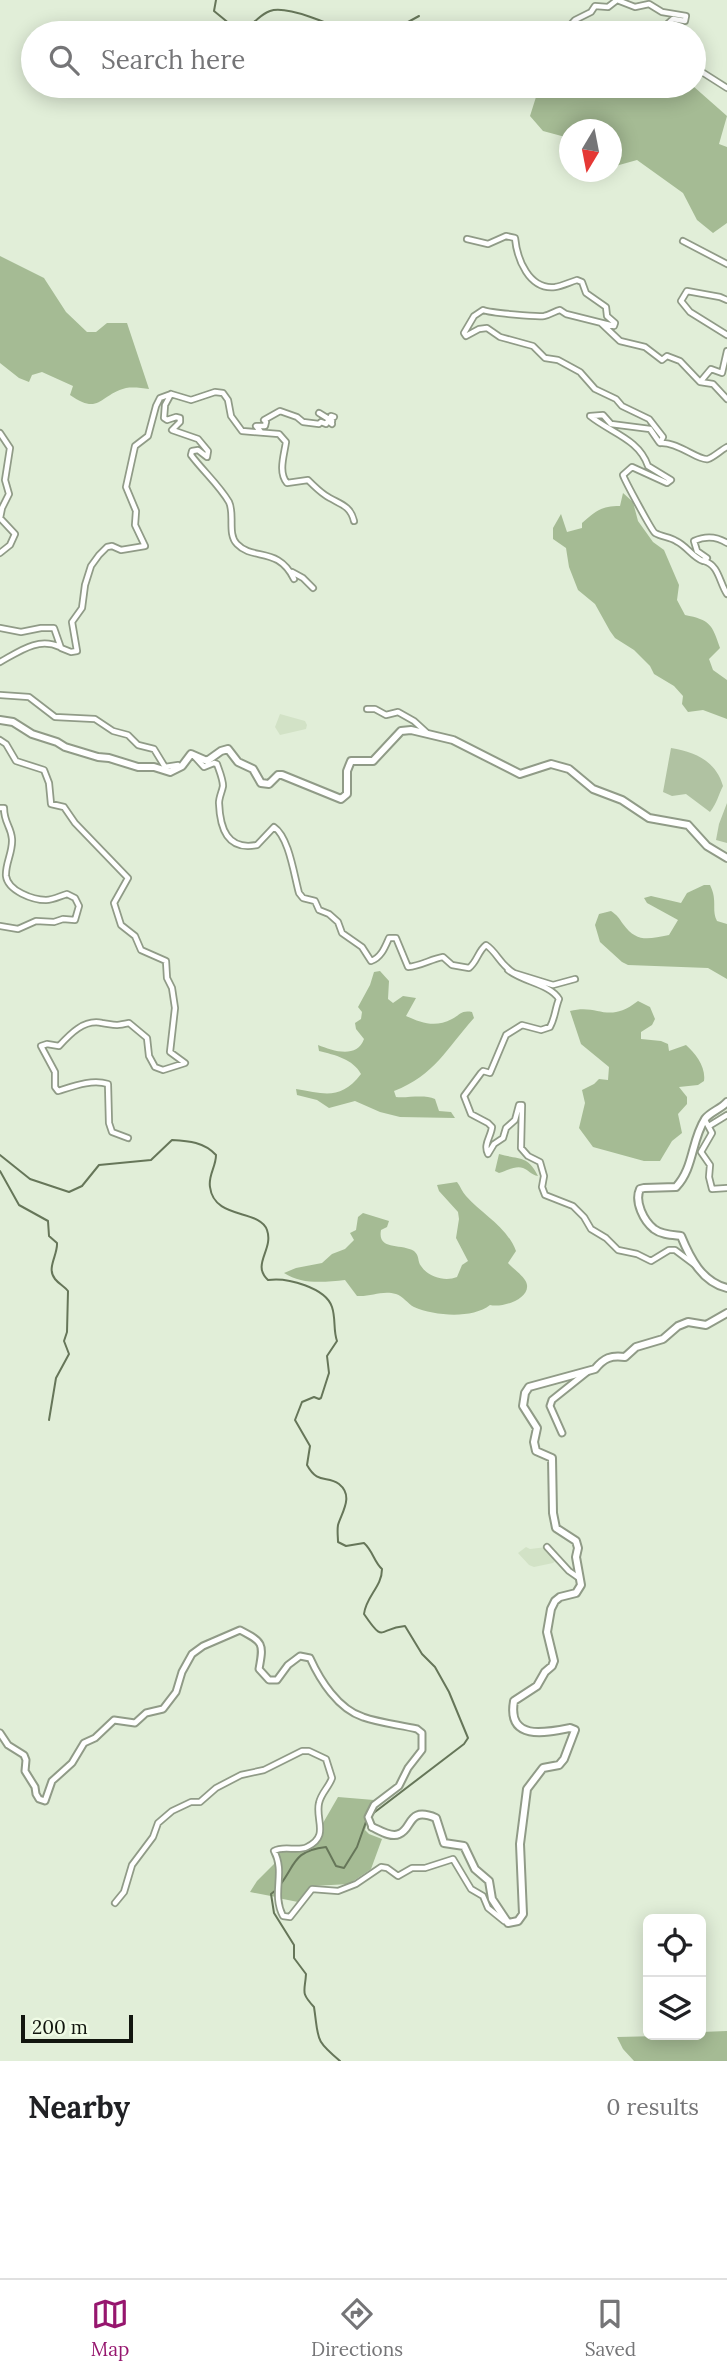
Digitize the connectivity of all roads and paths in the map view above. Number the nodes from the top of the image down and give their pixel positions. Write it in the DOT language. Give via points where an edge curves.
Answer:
graph roads {
  1 [pos="574,21"];
  2 [pos="685,21"];
  3 [pos="706,75"];
  4 [pos="727,88"];
  5 [pos="467,239"];
  6 [pos="683,241"];
  7 [pos="727,264"];
  8 [pos="727,300"];
  9 [pos="599,321"];
  10 [pos="727,335"];
  11 [pos="727,351"];
  12 [pos="700,382"];
  13 [pos="171,394"];
  14 [pos="727,399"];
  15 [pos="319,413"];
  16 [pos="0,433"];
  17 [pos="262,433"];
  18 [pos="660,443"];
  19 [pos="727,447"];
  20 [pos="354,521"];
  21 [pos="727,543"];
  22 [pos="0,553"];
  23 [pos="703,561"];
  24 [pos="291,572"];
  25 [pos="294,579"];
  26 [pos="313,588"];
  27 [pos="727,594"];
  28 [pos="0,628"];
  29 [pos="61,648"];
  30 [pos="0,662"];
  31 [pos="0,695"];
  32 [pos="367,709"];
  33 [pos="0,720"];
  34 [pos="430,735"];
  35 [pos="0,740"];
  36 [pos="194,755"];
  37 [pos="186,762"];
  38 [pos="0,808"];
  39 [pos="727,858"];
  40 [pos="0,926"];
  41 [pos="508,970"];
  42 [pos="575,979"];
  43 [pos="727,1102"];
  44 [pos="727,1115"];
  45 [pos="707,1123"];
  46 [pos="128,1138"];
  47 [pos="727,1188"];
  48 [pos="698,1267"];
  49 [pos="727,1288"];
  50 [pos="727,1313"];
  51 [pos="588,1371"];
  52 [pos="562,1433"];
  53 [pos="547,1546"];
  54 [pos="580,1578"];
  55 [pos="0,1726"];
  56 [pos="1,1735"];
  57 [pos="372,1827"];
  58 [pos="115,1903"];
  59 [pos="508,1923"];
  1 -- 2 [label="street" via="595,6 608,7 617,0 635,7 649,4 662,12 686,16"];
  3 -- 4 [label="street"];
  5 -- 9 [label="street" via="488,244 506,236 515,238 516,254 527,275 552,288 582,282 586,293 606,307 607,316 615,323"];
  6 -- 7 [label="street"];
  8 -- 10 [label="street" via="687,291 681,301"];
  9 -- 12 [label="street" via="620,341 645,347 662,360 667,356 680,361"];
  9 -- 18 [label="street" via="560,310 542,316 483,310 464,333 487,328 580,372 596,389 649,419 663,437"];
  11 -- 12 [label="street" via="722,373 711,369"];
  12 -- 14 [label="street" via="713,384"];
  13 -- 17 [label="street" via="191,400 223,393 242,431"];
  13 -- 24 [label="street" via="164,418 180,418 172,430 198,439 208,451 207,457 198,450 191,456 230,504 233,540 240,547 276,559"];
  13 -- 29 [label="street" via="160,398 148,436 135,446 126,487 145,546 121,550 112,546 99,555 91,566 82,608 72,622 78,651"];
  15 -- 17 [label="street" via="333,420 332,424 303,422 280,411 264,420 265,426 256,426"];
  16 -- 22 [label="street" via="10,448 5,480 9,494 0,519 15,534"];
  17 -- 20 [label="street" via="279,434 286,442 282,471 287,483 307,480 342,503"];
  18 -- 19 [label="street" via="680,446 701,459"];
  18 -- 23 [label="street" via="650,429 611,424 603,415 590,416 630,440 644,454 648,466 671,480 667,483 632,467 623,475 649,528 677,541"];
  21 -- 23 [label="street" via="704,537 694,541 697,551 707,558"];
  23 -- 27 [label="street" via="714,566"];
  24 -- 25 [label="street"];
  24 -- 26 [label="street"];
  28 -- 29 [label="street" via="21,632 54,628"];
  29 -- 30 [label="street" via="35,643"];
  31 -- 37 [label="street" via="29,697 55,716 95,719 128,734 138,745 155,749 165,767"];
  32 -- 34 [label="street" via="386,715 401,713"];
  33 -- 37 [label="main road" via="65,747 138,767 170,772"];
  34 -- 36 [label="main road" via="406,730 373,761 351,761 347,794 341,799 282,775 269,784 261,783 253,769 234,760 228,749 207,761"];
  34 -- 39 [label="main road" via="462,744 520,774 551,764 569,769 593,789 622,800 649,818 688,825 707,846"];
  35 -- 46 [label="street" via="16,761 44,770 51,804 64,807 128,878 114,903 121,925 135,936 141,950 166,961 175,1008 170,1052 185,1063 163,1070 155,1067 147,1038 129,1023 113,1026 99,1021 76,1029 59,1046 41,1046 55,1072 58,1091 80,1084 108,1084 112,1132"];
  36 -- 37 [label="main road"];
  36 -- 41 [label="street" via="204,767 217,764 223,785 218,801 230,842 243,847 257,845 274,827 278,829 299,893 338,922 342,933 362,947 371,961 383,952 389,939 396,938 408,967 443,957 452,965 469,968 486,945"];
  38 -- 40 [label="street" via="4,808 12,840 7,881 29,897 49,901 67,894 79,906 75,920 36,921 18,929"];
  41 -- 42 [label="street" via="553,985"];
  41 -- 48 [label="street" via="555,992 559,999 550,1027 541,1030 523,1025 506,1035 490,1073 483,1071 464,1096 471,1114 492,1127 488,1154 522,1105 521,1148 540,1162 545,1195 573,1206 591,1229 618,1250 651,1261 675,1250"];
  43 -- 45 [label="main road"];
  44 -- 45 [label="street"];
  45 -- 47 [label="street" via="712,1133 701,1152 710,1165 712,1189"];
  45 -- 48 [label="main road" via="691,1152 689,1169 676,1187 644,1188 637,1194 646,1221 655,1230 681,1236"];
  48 -- 49 [label="main road" via="713,1285"];
  50 -- 51 [label="main road" via="705,1325 688,1322 678,1326 663,1339 636,1347 625,1357 602,1360"];
  51 -- 52 [label="street" via="552,1400 550,1406"];
  51 -- 54 [label="main road" via="529,1387 523,1399 537,1428 536,1451 552,1458 556,1528 576,1541"];
  53 -- 54 [label="street"];
  54 -- 59 [label="main road" via="576,1594 560,1597 551,1609 547,1632 552,1666 537,1685 514,1701 512,1712 523,1730 570,1728 575,1733 559,1765 543,1768 527,1789 520,1844 523,1914"];
  55 -- 56 [label="street"];
  56 -- 57 [label="street" via="24,1755 25,1771 39,1799 45,1801 52,1781 72,1763 84,1743 114,1720 135,1723 146,1713 164,1708 192,1654 240,1630 262,1644 259,1669 269,1680 277,1680 300,1656 310,1658 328,1689 352,1712 422,1733 422,1750 399,1786 374,1805 368,1817"];
  57 -- 59 [label="main road" via="397,1835 415,1817 436,1818 444,1843 464,1846 475,1869 489,1881 492,1899"];
  58 -- 59 [label="street" via="124,1892 132,1865 164,1816 200,1802 241,1775 309,1751 326,1759 332,1778 318,1806 322,1827 318,1838 306,1848 274,1851 279,1863 276,1902 283,1916 290,1916 312,1889 338,1891 381,1867 398,1877 412,1868 453,1859 471,1889"];
}
